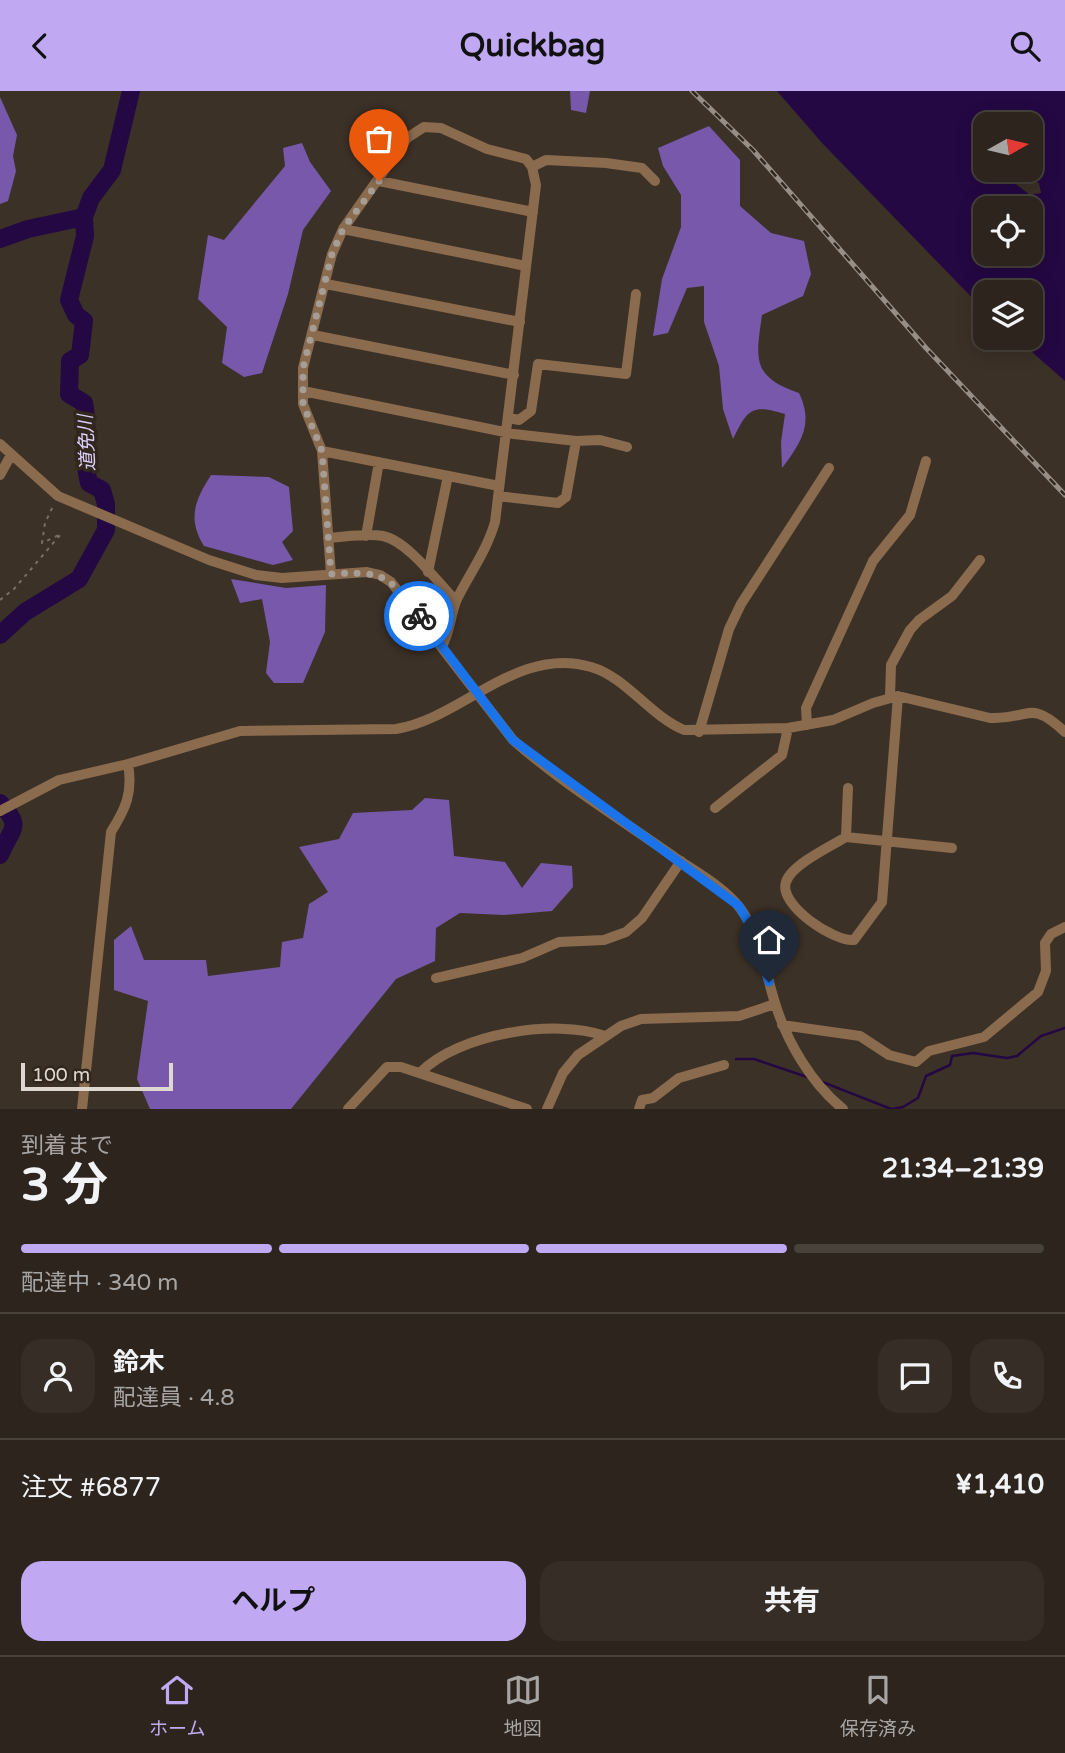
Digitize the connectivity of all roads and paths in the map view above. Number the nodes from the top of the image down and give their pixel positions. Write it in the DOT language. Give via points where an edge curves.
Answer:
graph roads {
  1 [pos="532,167"];
  2 [pos="379,181"];
  3 [pos="655,181"];
  4 [pos="533,212"];
  5 [pos="343,229"];
  6 [pos="526,266"];
  7 [pos="326,283"];
  8 [pos="636,294"];
  9 [pos="520,322"];
  10 [pos="313,335"];
  11 [pos="514,375"];
  12 [pos="303,391"];
  13 [pos="509,418"];
  14 [pos="508,431"];
  15 [pos="576,442"];
  16 [pos="0,444"];
  17 [pos="626,447"];
  18 [pos="322,451"];
  19 [pos="11,455"];
  20 [pos="926,461"];
  21 [pos="379,462"];
  22 [pos="829,468"];
  23 [pos="0,475"];
  24 [pos="448,476"];
  25 [pos="499,491"];
  26 [pos="58,496"];
  27 [pos="366,536"];
  28 [pos="328,538"];
  29 [pos="979,560"];
  30 [pos="428,572"];
  31 [pos="331,574"];
  32 [pos="0,600"];
  33 [pos="456,601"];
  34 [pos="442,646"];
  35 [pos="476,693"];
  36 [pos="894,697"];
  37 [pos="807,725"];
  38 [pos="788,728"];
  39 [pos="699,732"];
  40 [pos="1065,732"];
  41 [pos="128,764"];
  42 [pos="848,788"];
  43 [pos="715,808"];
  44 [pos="0,811"];
  45 [pos="846,837"];
  46 [pos="887,842"];
  47 [pos="952,848"];
  48 [pos="681,861"];
  49 [pos="1065,927"];
  50 [pos="436,978"];
  51 [pos="775,1004"];
  52 [pos="782,1025"];
  53 [pos="605,1036"];
  54 [pos="724,1065"];
  55 [pos="421,1072"];
  56 [pos="82,1109"];
  57 [pos="348,1109"];
  58 [pos="527,1109"];
  59 [pos="547,1109"];
  60 [pos="639,1109"];
  61 [pos="844,1109"];
  1 -- 2 [label="street" via="518,155 487,149 441,128 424,127 407,138"];
  1 -- 3 [label="street" via="546,160 606,163 642,168"];
  1 -- 4 [label="street" via="536,185"];
  2 -- 4 [label="street"];
  2 -- 5 [label="street"];
  4 -- 6 [label="street"];
  5 -- 6 [label="street"];
  5 -- 7 [label="street"];
  6 -- 9 [label="street"];
  7 -- 9 [label="street"];
  7 -- 10 [label="street"];
  8 -- 13 [label="street" via="626,374 538,364 531,411 519,420"];
  9 -- 11 [label="street"];
  10 -- 11 [label="street"];
  10 -- 12 [label="street" via="303,368"];
  11 -- 13 [label="street"];
  12 -- 14 [label="street"];
  12 -- 18 [label="street" via="303,404"];
  13 -- 14 [label="street"];
  14 -- 15 [label="street"];
  14 -- 25 [label="street"];
  15 -- 17 [label="street" via="600,440"];
  15 -- 25 [label="street" via="566,497 558,503"];
  16 -- 19 [label="street"];
  18 -- 21 [label="street"];
  18 -- 28 [label="street"];
  19 -- 23 [label="street"];
  19 -- 26 [label="street"];
  20 -- 37 [label="street" via="910,515 873,561 862,583 806,708"];
  21 -- 24 [label="street"];
  21 -- 27 [label="street"];
  22 -- 39 [label="street" via="734,617"];
  24 -- 25 [label="street"];
  24 -- 30 [label="street"];
  25 -- 33 [label="street" via="490,539"];
  26 -- 31 [label="street" via="81,509 256,575"];
  26 -- 32 [label="path" via="45,523 42,543 61,534"];
  27 -- 28 [label="street"];
  27 -- 30 [label="street" via="393,539"];
  28 -- 31 [label="street"];
  29 -- 36 [label="street" via="953,596 909,630 891,664"];
  30 -- 33 [label="street"];
  31 -- 34 [label="street" via="380,575 401,592"];
  33 -- 34 [label="street" via="451,631"];
  34 -- 35 [label="street"];
  35 -- 39 [label="street" via="506,676 574,663 594,667 615,680 669,724"];
  35 -- 41 [label="street" via="418,726 240,731"];
  35 -- 48 [label="street" via="513,740 537,760"];
  36 -- 37 [label="street"];
  36 -- 40 [label="street" via="990,718 1005,719 1031,711 1046,715"];
  36 -- 46 [label="street"];
  37 -- 38 [label="street"];
  38 -- 39 [label="street"];
  38 -- 43 [label="street" via="782,755"];
  41 -- 44 [label="street" via="59,780"];
  41 -- 56 [label="street" via="132,786 128,804 111,832"];
  42 -- 45 [label="street"];
  45 -- 46 [label="street"];
  45 -- 46 [label="street" via="793,870 785,891 818,927 848,941 854,940 882,902"];
  46 -- 47 [label="street"];
  48 -- 50 [label="street" via="642,918 626,932 604,940 559,942 522,958"];
  48 -- 51 [label="street" via="739,906 750,925"];
  49 -- 52 [label="street" via="1051,933 1045,943 1046,971 1038,992 984,1037 929,1051 916,1062 889,1055 860,1037"];
  51 -- 52 [label="street"];
  51 -- 53 [label="street" via="739,1016 641,1019"];
  52 -- 61 [label="street" via="814,1079"];
  53 -- 55 [label="street" via="555,1030 492,1037 459,1045"];
  53 -- 59 [label="street" via="578,1055 563,1073"];
  54 -- 60 [label="street" via="678,1078 653,1098 642,1100"];
  55 -- 57 [label="street" via="387,1067"];
  55 -- 58 [label="street"];
}
